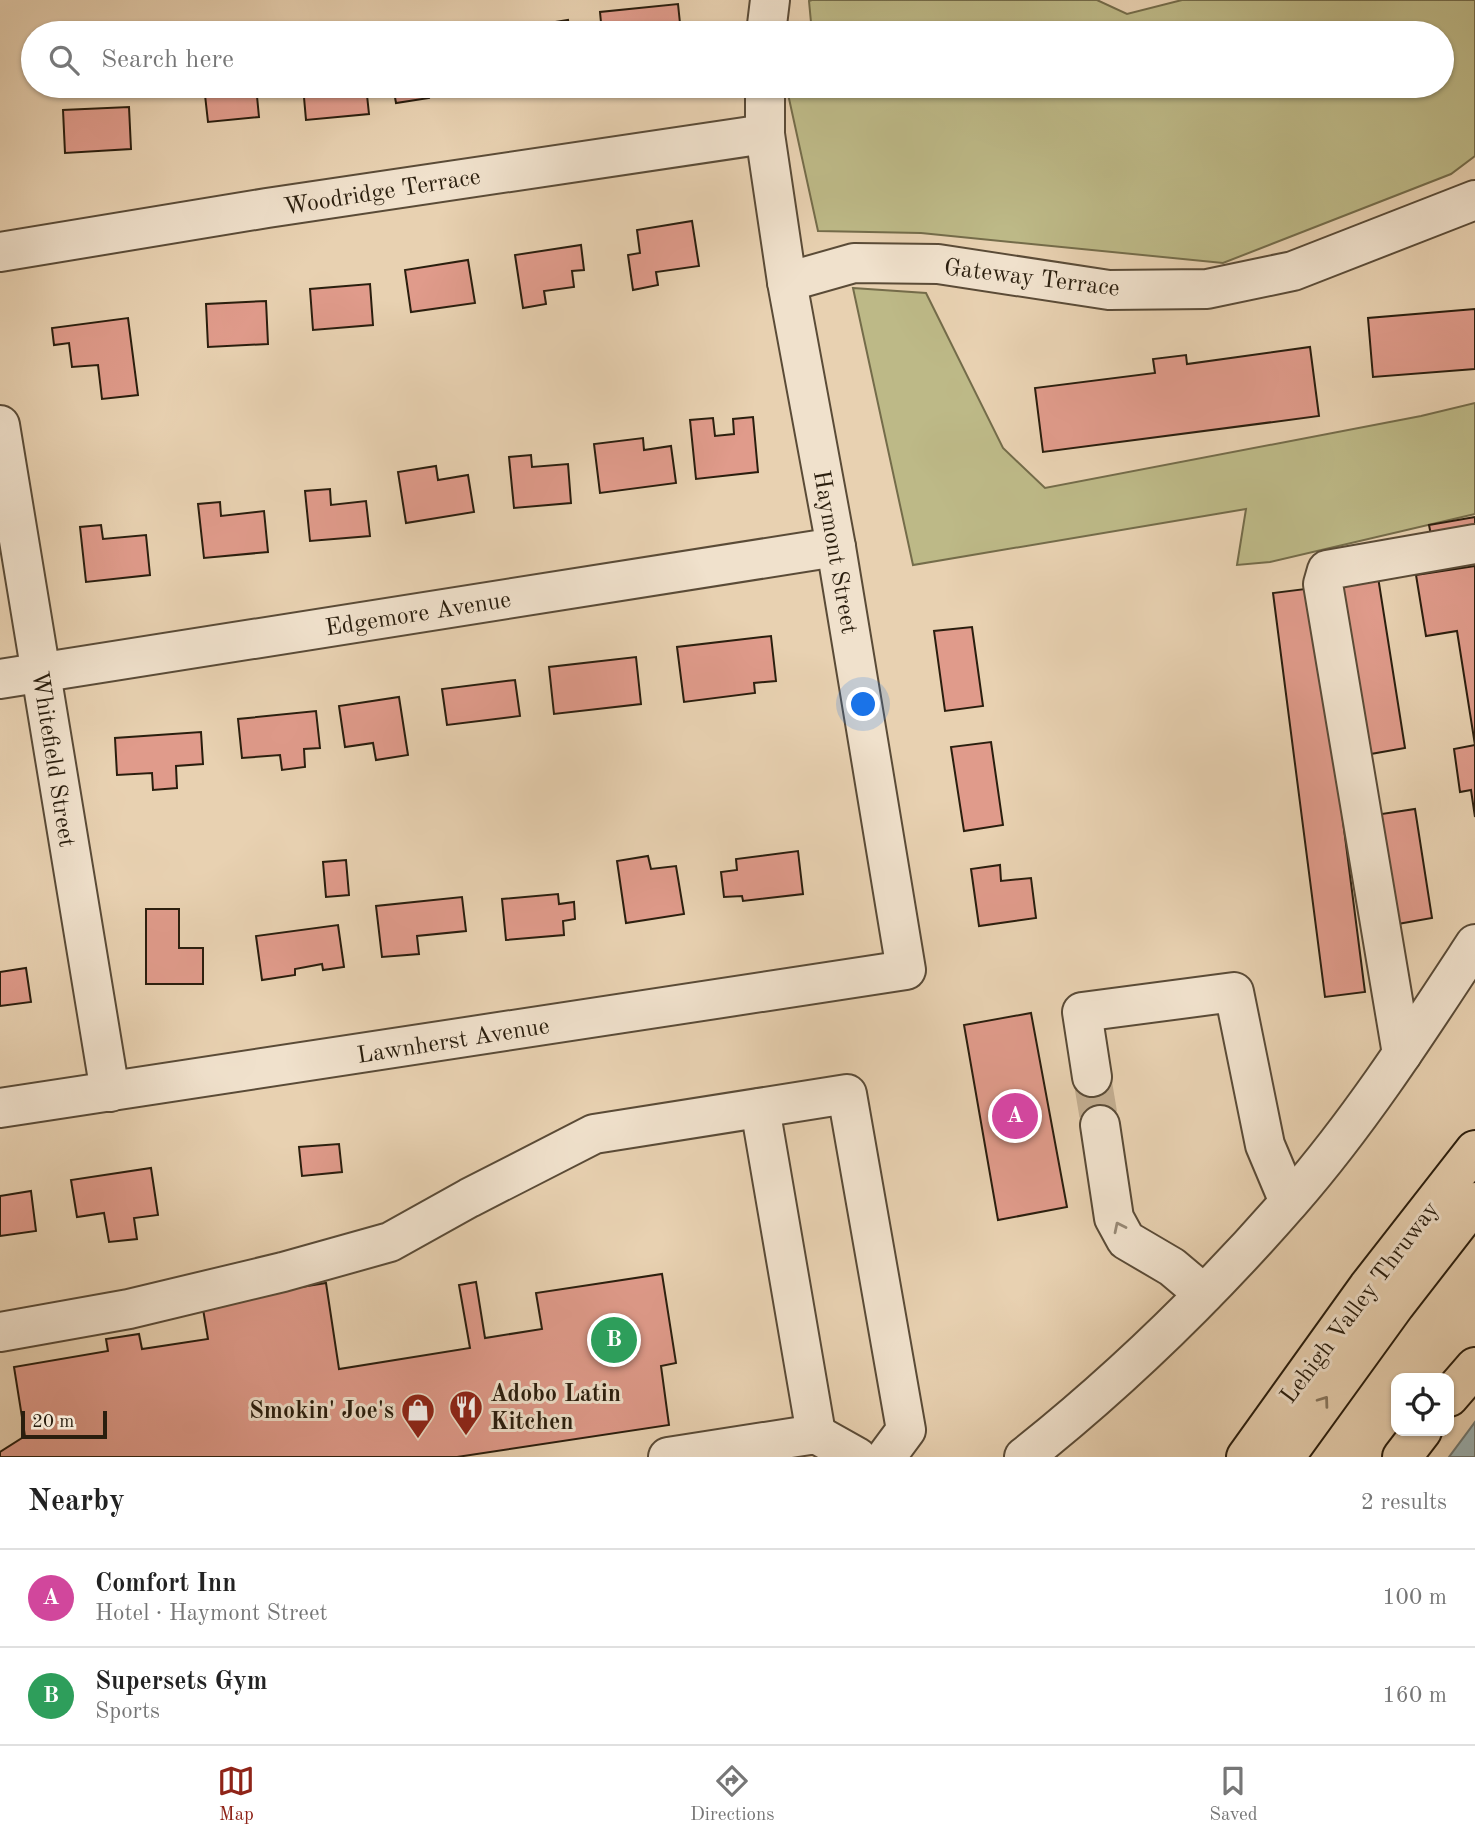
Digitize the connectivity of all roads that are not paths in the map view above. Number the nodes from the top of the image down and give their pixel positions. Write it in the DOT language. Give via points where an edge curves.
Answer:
graph roads {
  1 [pos="770,0"];
  2 [pos="767,21"];
  3 [pos="765,98"];
  4 [pos="765,134"];
  5 [pos="1475,200"];
  6 [pos="0,252"];
  7 [pos="787,282"];
  8 [pos="0,425"];
  9 [pos="1475,544"];
  10 [pos="836,547"];
  11 [pos="40,672"];
  12 [pos="0,679"];
  13 [pos="1475,944"];
  14 [pos="905,970"];
  15 [pos="1402,1054"];
  16 [pos="1092,1077"];
  17 [pos="110,1092"];
  18 [pos="0,1108"];
  19 [pos="760,1108"];
  20 [pos="1100,1125"];
  21 [pos="1475,1150"];
  22 [pos="1289,1202"];
  23 [pos="1475,1202"];
  24 [pos="1204,1294"];
  25 [pos="0,1332"];
  26 [pos="1475,1367"];
  27 [pos="1454,1391"];
  28 [pos="1276,1413"];
  29 [pos="816,1434"];
  30 [pos="1418,1436"];
  31 [pos="678,1456"];
  32 [pos="857,1457"];
  33 [pos="886,1457"];
  34 [pos="1024,1457"];
  35 [pos="1230,1457"];
  36 [pos="1246,1457"];
  37 [pos="1285,1457"];
  38 [pos="1402,1457"];
  1 -- 2 [label="street"];
  3 -- 4 [label="street, Haymont Street"];
  4 -- 6 [label="street, Woodridge Terrace"];
  4 -- 7 [label="street, Haymont Street"];
  5 -- 7 [label="street, Gateway Terrace" via="1293,271 1207,289 1109,290 938,264 854,263"];
  7 -- 10 [label="street, Haymont Street"];
  8 -- 11 [label="street, Whitefield Street"];
  9 -- 15 [label="street" via="1327,570 1323,583"];
  10 -- 11 [label="street, Edgemore Avenue"];
  10 -- 14 [label="street, Haymont Street"];
  11 -- 12 [label="street, Edgemore Avenue"];
  11 -- 17 [label="street, Whitefield Street"];
  13 -- 15 [label="street"];
  14 -- 17 [label="street, Lawnherst Avenue"];
  15 -- 22 [label="street"];
  16 -- 22 [label="street" via="1082,1012 1234,992 1265,1145"];
  17 -- 18 [label="street, Lawnherst Avenue"];
  19 -- 25 [label="street" via="594,1135 390,1242 129,1309"];
  19 -- 29 [label="street"];
  19 -- 33 [label="street" via="847,1094 906,1430"];
  24 -- 20 [label="street, one-way" via="1126,1240 1119,1230"];
  21 -- 28 [label="main road, Lehigh Valley Thruway"];
  22 -- 24 [label="street"];
  37 -- 23 [label="main road, Lehigh Valley Thruway, one-way"];
  24 -- 34 [label="street" via="1077,1415"];
  26 -- 27 [label="main road"];
  28 -- 35 [label="main road"];
  28 -- 36 [label="main road, Lehigh Valley Thruway"];
  29 -- 31 [label="street"];
  29 -- 32 [label="street"];
  30 -- 38 [label="main road"];
}
